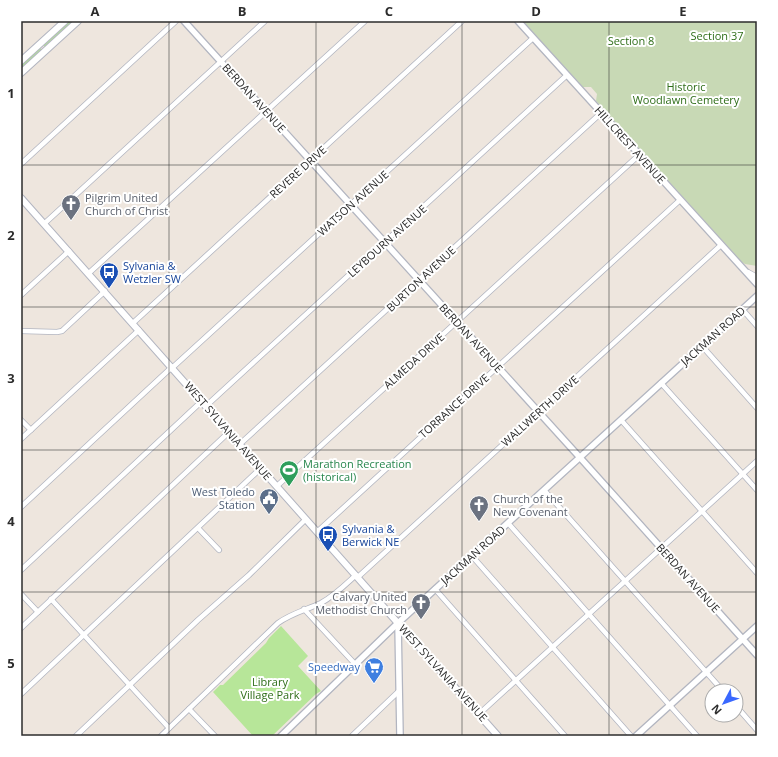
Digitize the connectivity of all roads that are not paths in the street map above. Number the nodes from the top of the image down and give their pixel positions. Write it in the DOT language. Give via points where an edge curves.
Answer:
graph roads {
  1 [pos="65,21"];
  2 [pos="78,21"];
  3 [pos="176,21"];
  4 [pos="184,21"];
  5 [pos="265,21"];
  6 [pos="365,21"];
  7 [pos="462,21"];
  8 [pos="518,21"];
  9 [pos="533,38"];
  10 [pos="40,44"];
  11 [pos="46,50"];
  12 [pos="21,61"];
  13 [pos="221,61"];
  14 [pos="21,73"];
  15 [pos="567,75"];
  16 [pos="266,111"];
  17 [pos="601,113"];
  18 [pos="639,155"];
  19 [pos="310,160"];
  20 [pos="21,164"];
  21 [pos="21,198"];
  22 [pos="680,200"];
  23 [pos="350,204"];
  24 [pos="45,223"];
  25 [pos="385,242"];
  26 [pos="721,245"];
  27 [pos="69,251"];
  28 [pos="742,268"];
  29 [pos="89,273"];
  30 [pos="757,277"];
  31 [pos="419,280"];
  32 [pos="757,284"];
  33 [pos="105,291"];
  34 [pos="21,295"];
  35 [pos="757,296"];
  36 [pos="742,309"];
  37 [pos="457,322"];
  38 [pos="133,323"];
  39 [pos="757,326"];
  40 [pos="139,330"];
  41 [pos="21,331"];
  42 [pos="702,346"];
  43 [pos="498,367"];
  44 [pos="172,368"];
  45 [pos="661,383"];
  46 [pos="202,401"];
  47 [pos="206,406"];
  48 [pos="757,408"];
  49 [pos="539,412"];
  50 [pos="21,420"];
  51 [pos="621,420"];
  52 [pos="31,430"];
  53 [pos="229,432"];
  54 [pos="21,439"];
  55 [pos="240,444"];
  56 [pos="580,457"];
  57 [pos="757,461"];
  58 [pos="261,468"];
  59 [pos="743,474"];
  60 [pos="277,486"];
  61 [pos="544,490"];
  62 [pos="757,490"];
  63 [pos="21,507"];
  64 [pos="702,511"];
  65 [pos="306,519"];
  66 [pos="508,523"];
  67 [pos="198,528"];
  68 [pos="317,532"];
  69 [pos="661,548"];
  70 [pos="219,550"];
  71 [pos="472,556"];
  72 [pos="21,570"];
  73 [pos="757,573"];
  74 [pos="357,576"];
  75 [pos="625,581"];
  76 [pos="435,589"];
  77 [pos="21,594"];
  78 [pos="51,599"];
  79 [pos="304,609"];
  80 [pos="38,612"];
  81 [pos="589,614"];
  82 [pos="398,623"];
  83 [pos="757,626"];
  84 [pos="21,628"];
  85 [pos="84,635"];
  86 [pos="742,639"];
  87 [pos="552,647"];
  88 [pos="757,656"];
  89 [pos="355,664"];
  90 [pos="706,672"];
  91 [pos="516,680"];
  92 [pos="716,683"];
  93 [pos="130,685"];
  94 [pos="399,691"];
  95 [pos="21,694"];
  96 [pos="670,705"];
  97 [pos="189,709"];
  98 [pos="479,714"];
  99 [pos="744,715"];
  100 [pos="169,728"];
  101 [pos="757,730"];
  102 [pos="76,736"];
  103 [pos="161,736"];
  104 [pos="215,736"];
  105 [pos="282,736"];
  106 [pos="352,736"];
  107 [pos="400,736"];
  108 [pos="498,736"];
  109 [pos="565,736"];
  110 [pos="631,736"];
  111 [pos="636,736"];
  112 [pos="697,736"];
  1 -- 10 [label="main road"];
  2 -- 11 [label="main road"];
  3 -- 20 [label="street"];
  4 -- 13 [label="street, BERDAN AVENUE"];
  5 -- 13 [label="street"];
  6 -- 16 [label="street"];
  7 -- 19 [label="street, REVERE DRIVE"];
  8 -- 9 [label="street, HILLCREST AVENUE"];
  9 -- 15 [label="street, HILLCREST AVENUE"];
  9 -- 23 [label="street, WATSON AVENUE"];
  10 -- 11 [label="main road"];
  10 -- 12 [label="main road"];
  11 -- 14 [label="main road"];
  13 -- 16 [label="street, BERDAN AVENUE"];
  13 -- 24 [label="street"];
  15 -- 17 [label="street, HILLCREST AVENUE"];
  15 -- 25 [label="street, LEYBOURN AVENUE"];
  16 -- 19 [label="street, BERDAN AVENUE"];
  16 -- 29 [label="street"];
  17 -- 18 [label="street, HILLCREST AVENUE"];
  17 -- 31 [label="street, BURTON AVENUE"];
  18 -- 22 [label="street, HILLCREST AVENUE"];
  18 -- 37 [label="street, ALMEDA DRIVE"];
  19 -- 23 [label="street, BERDAN AVENUE"];
  19 -- 38 [label="street, REVERE DRIVE"];
  21 -- 24 [label="main road, WEST SYLVANIA AVENUE"];
  22 -- 26 [label="street, HILLCREST AVENUE"];
  22 -- 43 [label="street, TORRANCE DRIVE"];
  23 -- 25 [label="street, BERDAN AVENUE"];
  23 -- 44 [label="street, WATSON AVENUE"];
  24 -- 27 [label="main road, WEST SYLVANIA AVENUE"];
  25 -- 31 [label="street, BERDAN AVENUE"];
  25 -- 47 [label="street, LEYBOURN AVENUE"];
  26 -- 28 [label="street, HILLCREST AVENUE"];
  26 -- 49 [label="street, WALLWERTH DRIVE"];
  27 -- 29 [label="main road, WEST SYLVANIA AVENUE"];
  27 -- 34 [label="street"];
  28 -- 30 [label="street, HILLCREST AVENUE"];
  28 -- 32 [label="street, HILLCREST AVENUE"];
  29 -- 33 [label="main road, WEST SYLVANIA AVENUE"];
  31 -- 37 [label="street, BERDAN AVENUE"];
  31 -- 55 [label="street, BURTON AVENUE"];
  33 -- 38 [label="main road, WEST SYLVANIA AVENUE"];
  33 -- 41 [label="street" via="62,331"];
  35 -- 36 [label="street, JACKMAN ROAD"];
  36 -- 39 [label="street"];
  36 -- 42 [label="street, JACKMAN ROAD"];
  37 -- 43 [label="street, BERDAN AVENUE"];
  37 -- 60 [label="street, ALMEDA DRIVE"];
  38 -- 40 [label="main road, WEST SYLVANIA AVENUE"];
  40 -- 44 [label="main road, WEST SYLVANIA AVENUE"];
  40 -- 52 [label="street"];
  42 -- 45 [label="street, JACKMAN ROAD"];
  42 -- 48 [label="street"];
  43 -- 49 [label="street, BERDAN AVENUE"];
  43 -- 68 [label="street, TORRANCE DRIVE"];
  44 -- 46 [label="main road, WEST SYLVANIA AVENUE"];
  44 -- 63 [label="street, WATSON AVENUE"];
  45 -- 51 [label="street, JACKMAN ROAD"];
  45 -- 59 [label="street"];
  46 -- 47 [label="main road, WEST SYLVANIA AVENUE"];
  46 -- 72 [label="street"];
  47 -- 53 [label="main road, WEST SYLVANIA AVENUE"];
  49 -- 56 [label="street, BERDAN AVENUE"];
  49 -- 74 [label="street, WALLWERTH DRIVE"];
  50 -- 52 [label="street"];
  51 -- 56 [label="street, JACKMAN ROAD"];
  51 -- 64 [label="street"];
  52 -- 54 [label="street"];
  53 -- 55 [label="main road, WEST SYLVANIA AVENUE"];
  53 -- 78 [label="street"];
  55 -- 58 [label="main road, WEST SYLVANIA AVENUE"];
  56 -- 61 [label="street, JACKMAN ROAD"];
  56 -- 69 [label="street, BERDAN AVENUE"];
  57 -- 59 [label="street"];
  58 -- 60 [label="main road, WEST SYLVANIA AVENUE"];
  58 -- 67 [label="street"];
  59 -- 62 [label="street"];
  59 -- 64 [label="street"];
  60 -- 65 [label="main road, WEST SYLVANIA AVENUE"];
  61 -- 66 [label="street, JACKMAN ROAD"];
  61 -- 75 [label="street"];
  64 -- 69 [label="street"];
  64 -- 73 [label="street"];
  65 -- 68 [label="main road, WEST SYLVANIA AVENUE"];
  65 -- 93 [label="street"];
  66 -- 71 [label="street, JACKMAN ROAD"];
  66 -- 81 [label="street"];
  67 -- 70 [label="street"];
  67 -- 85 [label="street"];
  68 -- 74 [label="main road, WEST SYLVANIA AVENUE"];
  69 -- 75 [label="street"];
  69 -- 86 [label="street, BERDAN AVENUE"];
  71 -- 76 [label="street, JACKMAN ROAD"];
  71 -- 87 [label="street"];
  74 -- 79 [label="street, WALLWERTH DRIVE" via="327,599"];
  74 -- 82 [label="main road, WEST SYLVANIA AVENUE"];
  75 -- 81 [label="street"];
  75 -- 90 [label="street"];
  76 -- 82 [label="street, JACKMAN ROAD"];
  76 -- 91 [label="street"];
  77 -- 80 [label="street"];
  78 -- 80 [label="street"];
  78 -- 85 [label="street"];
  79 -- 89 [label="street"];
  79 -- 97 [label="street, WALLWERTH DRIVE" via="278,623"];
  80 -- 84 [label="street"];
  81 -- 87 [label="street"];
  81 -- 96 [label="street"];
  82 -- 89 [label="street, JACKMAN ROAD"];
  82 -- 94 [label="street"];
  82 -- 98 [label="main road, WEST SYLVANIA AVENUE"];
  83 -- 86 [label="street"];
  85 -- 93 [label="street"];
  85 -- 95 [label="street"];
  86 -- 88 [label="street, BERDAN AVENUE"];
  86 -- 90 [label="street"];
  87 -- 91 [label="street"];
  87 -- 110 [label="street"];
  89 -- 105 [label="street, JACKMAN ROAD"];
  90 -- 92 [label="street"];
  90 -- 96 [label="street"];
  91 -- 98 [label="street"];
  91 -- 109 [label="street"];
  93 -- 100 [label="street"];
  93 -- 102 [label="street"];
  94 -- 106 [label="street"];
  94 -- 107 [label="street"];
  96 -- 111 [label="street"];
  96 -- 112 [label="street"];
  97 -- 100 [label="street, WALLWERTH DRIVE"];
  97 -- 104 [label="street"];
  98 -- 108 [label="main road, WEST SYLVANIA AVENUE"];
  99 -- 101 [label="street"];
  100 -- 103 [label="street, WALLWERTH DRIVE"];
}
